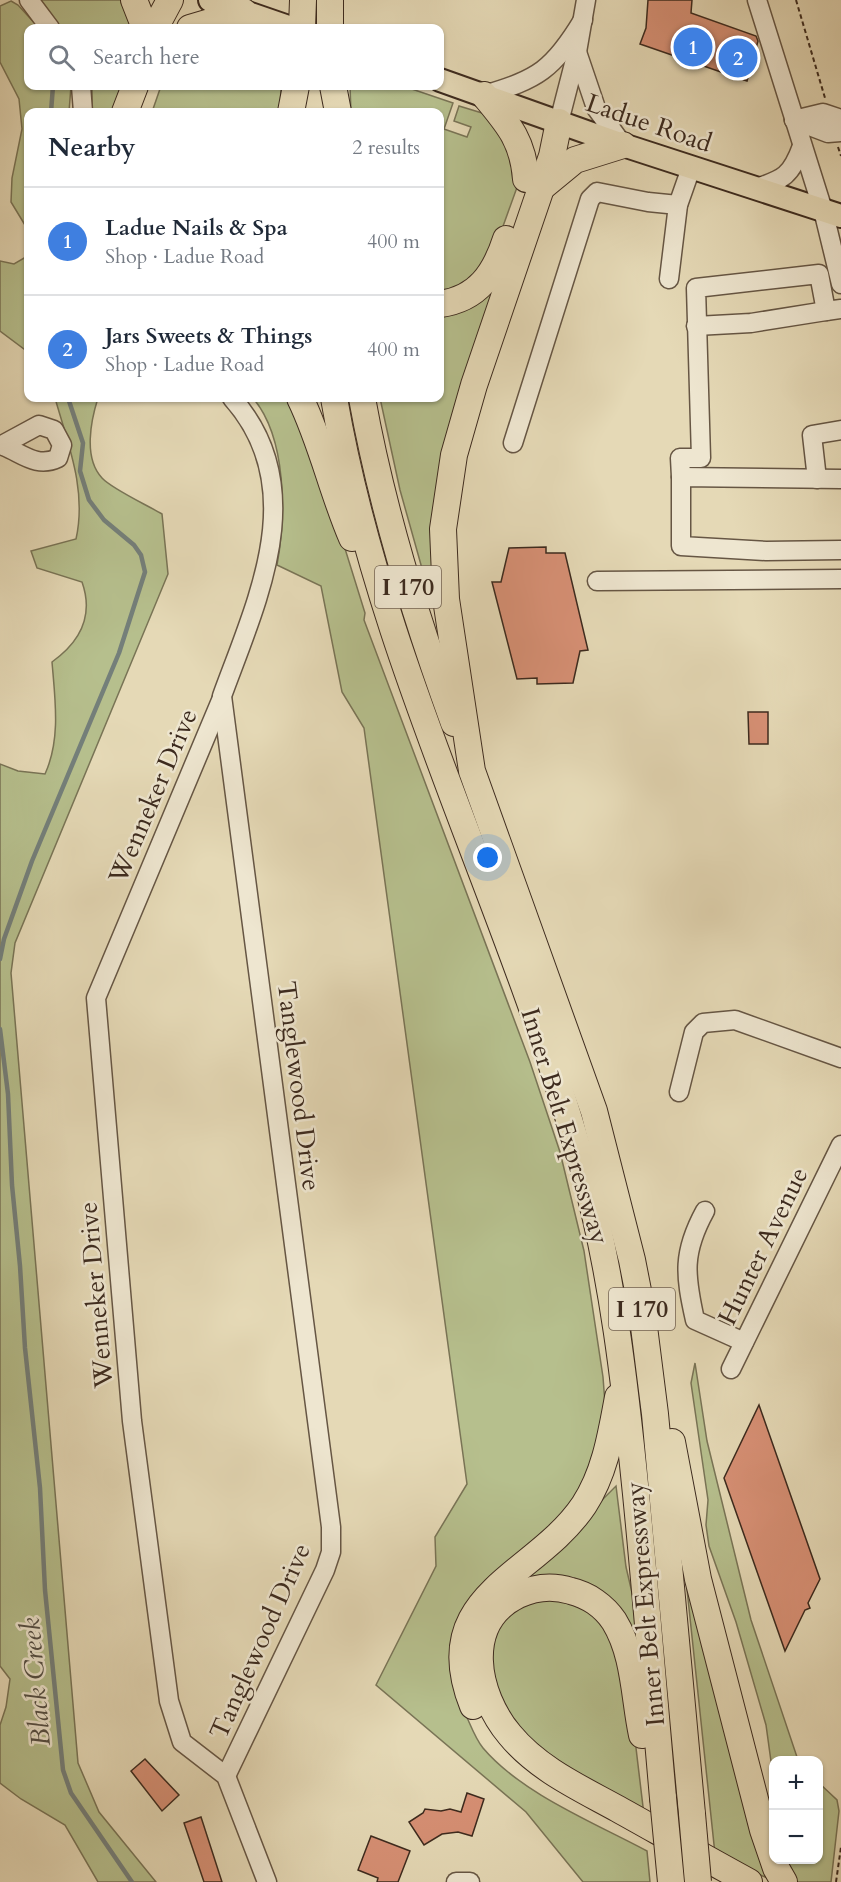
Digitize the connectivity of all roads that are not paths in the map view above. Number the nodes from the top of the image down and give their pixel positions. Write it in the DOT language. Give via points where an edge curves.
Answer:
graph roads {
  1 [pos="29,0"];
  2 [pos="134,0"];
  3 [pos="170,0"];
  4 [pos="176,0"];
  5 [pos="210,0"];
  6 [pos="586,0"];
  7 [pos="757,0"];
  8 [pos="244,12"];
  9 [pos="300,16"];
  10 [pos="583,21"];
  11 [pos="47,24"];
  12 [pos="143,24"];
  13 [pos="157,24"];
  14 [pos="173,24"];
  15 [pos="204,24"];
  16 [pos="577,52"];
  17 [pos="444,81"];
  18 [pos="81,90"];
  19 [pos="133,90"];
  20 [pos="151,90"];
  21 [pos="295,90"];
  22 [pos="302,90"];
  23 [pos="332,90"];
  24 [pos="333,90"];
  25 [pos="484,95"];
  26 [pos="83,108"];
  27 [pos="127,108"];
  28 [pos="145,108"];
  29 [pos="292,108"];
  30 [pos="303,108"];
  31 [pos="330,108"];
  32 [pos="337,108"];
  33 [pos="834,113"];
  34 [pos="794,120"];
  35 [pos="558,122"];
  36 [pos="841,132"];
  37 [pos="623,145"];
  38 [pos="802,146"];
  39 [pos="691,168"];
  40 [pos="534,184"];
  41 [pos="754,189"];
  42 [pos="678,205"];
  43 [pos="832,213"];
  44 [pos="669,279"];
  45 [pos="841,284"];
  46 [pos="444,303"];
  47 [pos="833,310"];
  48 [pos="696,326"];
  49 [pos="236,402"];
  50 [pos="302,402"];
  51 [pos="335,402"];
  52 [pos="363,402"];
  53 [pos="841,430"];
  54 [pos="513,443"];
  55 [pos="681,477"];
  56 [pos="817,479"];
  57 [pos="841,479"];
  58 [pos="841,550"];
  59 [pos="841,579"];
  60 [pos="597,581"];
  61 [pos="395,636"];
  62 [pos="222,696"];
  63 [pos="472,771"];
  64 [pos="841,1058"];
  65 [pos="679,1092"];
  66 [pos="841,1145"];
  67 [pos="705,1211"];
  68 [pos="642,1311"];
  69 [pos="744,1342"];
  70 [pos="732,1369"];
  71 [pos="623,1374"];
  72 [pos="226,1776"];
  73 [pos="663,1798"];
  74 [pos="267,1882"];
  75 [pos="456,1882"];
  76 [pos="470,1882"];
  77 [pos="670,1882"];
  78 [pos="698,1882"];
  79 [pos="724,1882"];
  80 [pos="748,1882"];
  81 [pos="784,1882"];
  1 -- 11 [label="street"];
  2 -- 12 [label="highway"];
  3 -- 13 [label="highway"];
  4 -- 14 [label="highway"];
  5 -- 8 [label="main road"];
  6 -- 10 [label="street"];
  7 -- 34 [label="street"];
  8 -- 9 [label="main road"];
  8 -- 15 [label="highway"];
  10 -- 16 [label="street"];
  10 -- 25 [label="street" via="545,70 521,85"];
  16 -- 35 [label="street"];
  16 -- 37 [label="street" via="596,108"];
  17 -- 25 [label="main road, Ladue Road"];
  18 -- 26 [label="street"];
  19 -- 27 [label="highway"];
  20 -- 28 [label="highway"];
  21 -- 29 [label="highway"];
  22 -- 30 [label="highway"];
  23 -- 31 [label="highway"];
  24 -- 32 [label="highway"];
  25 -- 35 [label="main road, Ladue Road"];
  25 -- 40 [label="highway" via="518,139"];
  33 -- 34 [label="street"];
  34 -- 36 [label="street" via="828,133"];
  34 -- 38 [label="street"];
  35 -- 37 [label="main road, Ladue Road"];
  35 -- 40 [label="highway" via="537,152"];
  37 -- 39 [label="main road, Ladue Road"];
  37 -- 40 [label="highway" via="575,160"];
  38 -- 41 [label="street" via="789,172 779,181"];
  38 -- 43 [label="street"];
  39 -- 41 [label="main road, Ladue Road"];
  39 -- 42 [label="street"];
  40 -- 46 [label="highway" via="485,283 459,300"];
  40 -- 63 [label="highway" via="464,415 443,529 446,599"];
  41 -- 43 [label="main road, Ladue Road"];
  42 -- 44 [label="street"];
  42 -- 54 [label="street" via="597,192 590,199"];
  43 -- 45 [label="street"];
  47 -- 48 [label="street" via="751,323"];
  47 -- 48 [label="street" via="819,274 696,288"];
  48 -- 55 [label="street" via="701,458 680,458"];
  49 -- 62 [label="street, Tanglewood Drive" via="246,413 262,445 274,532 265,576"];
  50 -- 61 [label="highway" via="334,495"];
  51 -- 61 [label="highway, Inner Belt Expressway / I 170" via="358,513"];
  52 -- 63 [label="highway, I 170" via="404,575"];
  53 -- 56 [label="street" via="812,435"];
  55 -- 56 [label="street"];
  55 -- 58 [label="street" via="681,546"];
  56 -- 57 [label="street"];
  59 -- 60 [label="street"];
  61 -- 71 [label="highway, Inner Belt Expressway / I 170" via="570,1122 608,1272"];
  62 -- 72 [label="street, Tanglewood Drive" via="331,1544 326,1570"];
  62 -- 72 [label="street, Wenneker Drive" via="96,998 132,1421 169,1701 182,1742"];
  63 -- 68 [label="highway, Inner Belt Expressway / I 170" via="594,1111 621,1209"];
  64 -- 65 [label="street" via="735,1020 703,1023 694,1032"];
  66 -- 69 [label="street, Hunter Avenue"];
  67 -- 69 [label="street" via="694,1230 686,1276 695,1320"];
  68 -- 78 [label="highway, Inner Belt Expressway / I 170, bridge" via="661,1466"];
  68 -- 81 [label="highway" via="684,1496 698,1579 763,1830"];
  69 -- 70 [label="street, Hunter Avenue"];
  71 -- 73 [label="highway, Inner Belt Expressway / I 170"];
  71 -- 79 [label="highway" via="607,1451 594,1489 566,1526 479,1607 462,1645 461,1669 482,1724 514,1763 556,1791"];
  72 -- 74 [label="street"];
  73 -- 77 [label="highway, Inner Belt Expressway / I 170, bridge"];
  73 -- 80 [label="highway" via="646,1754 627,1654 610,1616 591,1599 559,1587 527,1591 495,1612 480,1644 479,1664 487,1697 509,1734 525,1751 563,1778"];
  75 -- 76 [label="street"];
}
